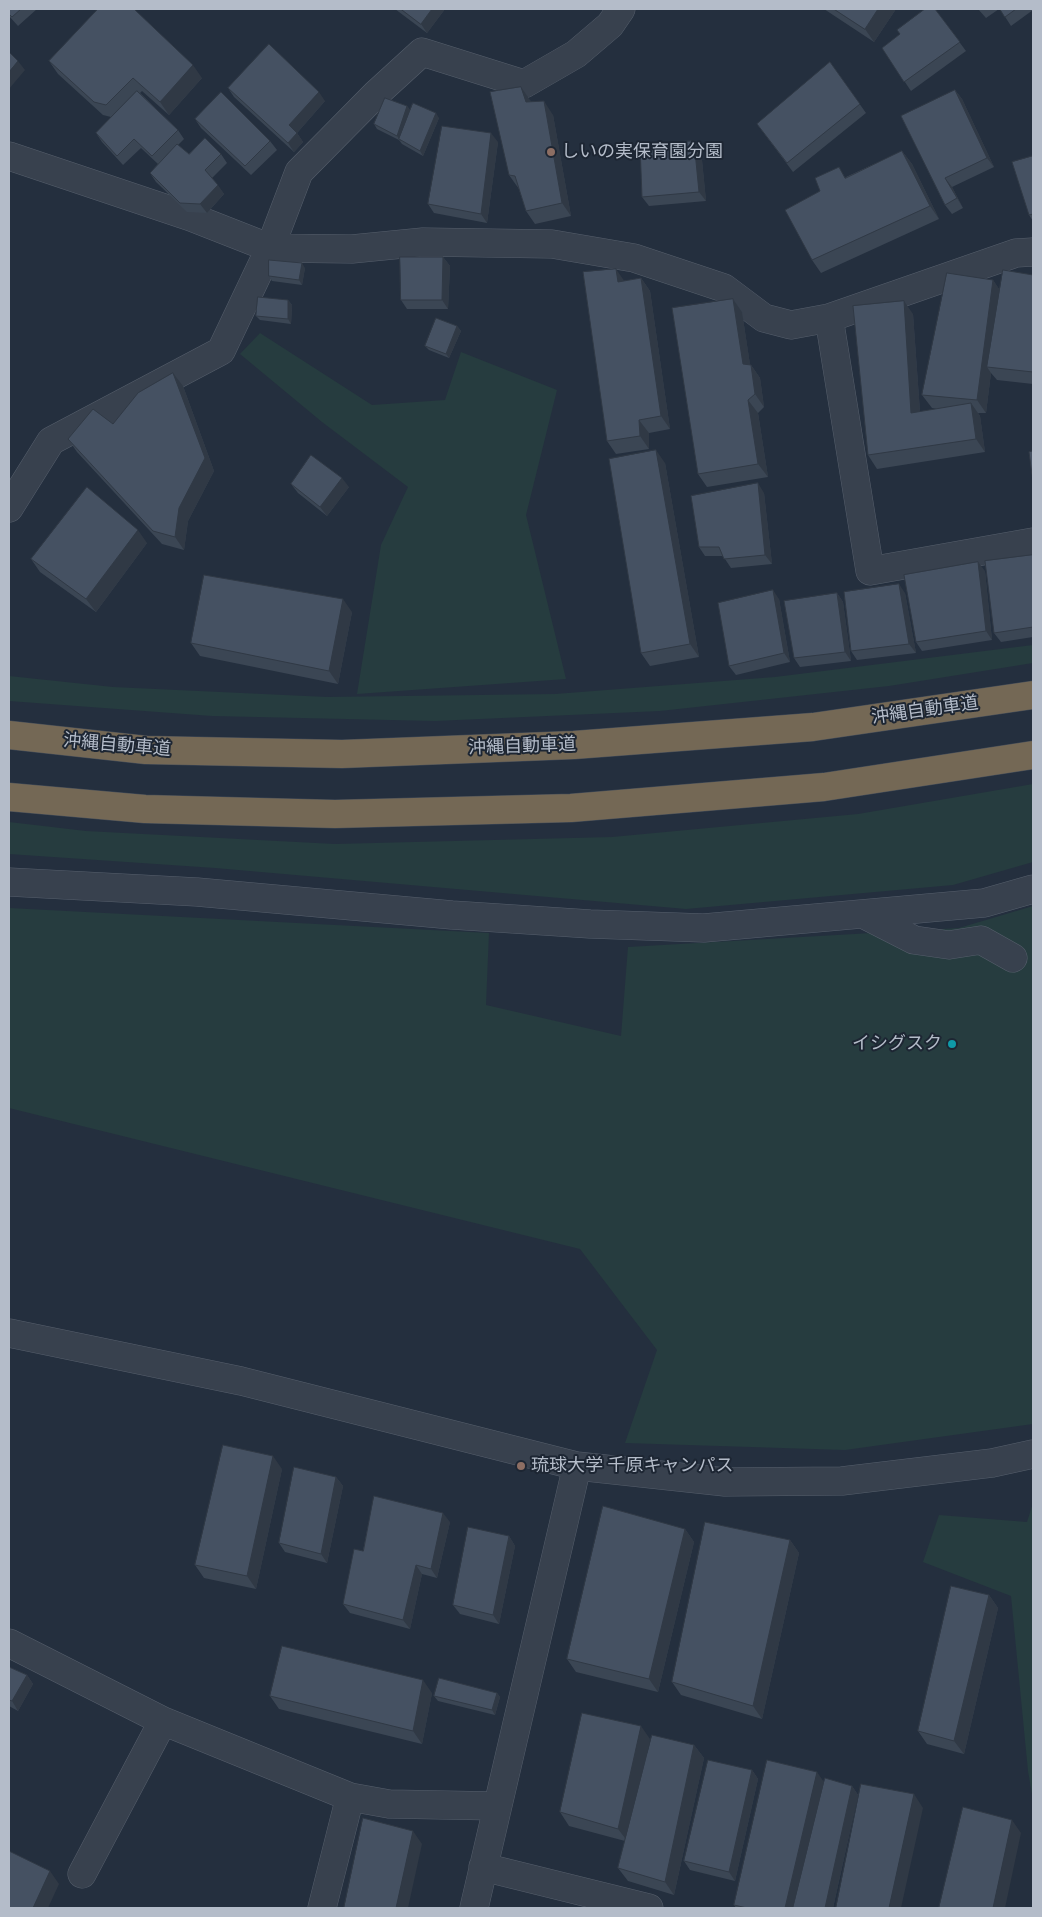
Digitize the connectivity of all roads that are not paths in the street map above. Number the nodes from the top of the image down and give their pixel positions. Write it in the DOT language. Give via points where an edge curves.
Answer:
graph roads {
  1 [pos="621,9"];
  2 [pos="9,156"];
  3 [pos="270,248"];
  4 [pos="1033,252"];
  5 [pos="829,318"];
  6 [pos="9,508"];
  7 [pos="1033,542"];
  8 [pos="1033,695"];
  9 [pos="9,735"];
  10 [pos="1033,755"];
  11 [pos="9,797"];
  12 [pos="9,882"];
  13 [pos="1033,889"];
  14 [pos="863,914"];
  15 [pos="1013,958"];
  16 [pos="9,1333"];
  17 [pos="1033,1454"];
  18 [pos="578,1466"];
  19 [pos="9,1643"];
  20 [pos="163,1720"];
  21 [pos="350,1797"];
  22 [pos="497,1806"];
  23 [pos="483,1866"];
  24 [pos="82,1874"];
  25 [pos="322,1908"];
  26 [pos="474,1908"];
  27 [pos="649,1908"];
  1 -- 3 [label="street" via="610,25 576,54 524,84 422,52 299,172"];
  2 -- 3 [label="street" via="191,217"];
  3 -- 5 [label="street" via="352,249 423,242 552,244 634,258 724,288 764,318 791,325"];
  3 -- 6 [label="street" via="221,351 51,441"];
  4 -- 5 [label="street" via="1016,254"];
  5 -- 7 [label="street" via="870,570"];
  8 -- 9 [label="highway, 沖縄自動車道" via="814,727 574,745 323,754 146,750"];
  10 -- 11 [label="highway" via="824,787 571,808 335,814 145,809"];
  12 -- 14 [label="street" via="197,892 590,924 704,928"];
  13 -- 14 [label="street" via="984,903"];
  14 -- 15 [label="street" via="914,940 949,945 981,940"];
  16 -- 18 [label="street" via="242,1382"];
  17 -- 18 [label="street" via="992,1463 842,1481 725,1482"];
  18 -- 22 [label="street"];
  19 -- 20 [label="street"];
  20 -- 21 [label="street"];
  20 -- 24 [label="street"];
  21 -- 22 [label="street" via="389,1804"];
  21 -- 25 [label="street"];
  22 -- 23 [label="street"];
  23 -- 26 [label="street"];
  23 -- 27 [label="street"];
}
